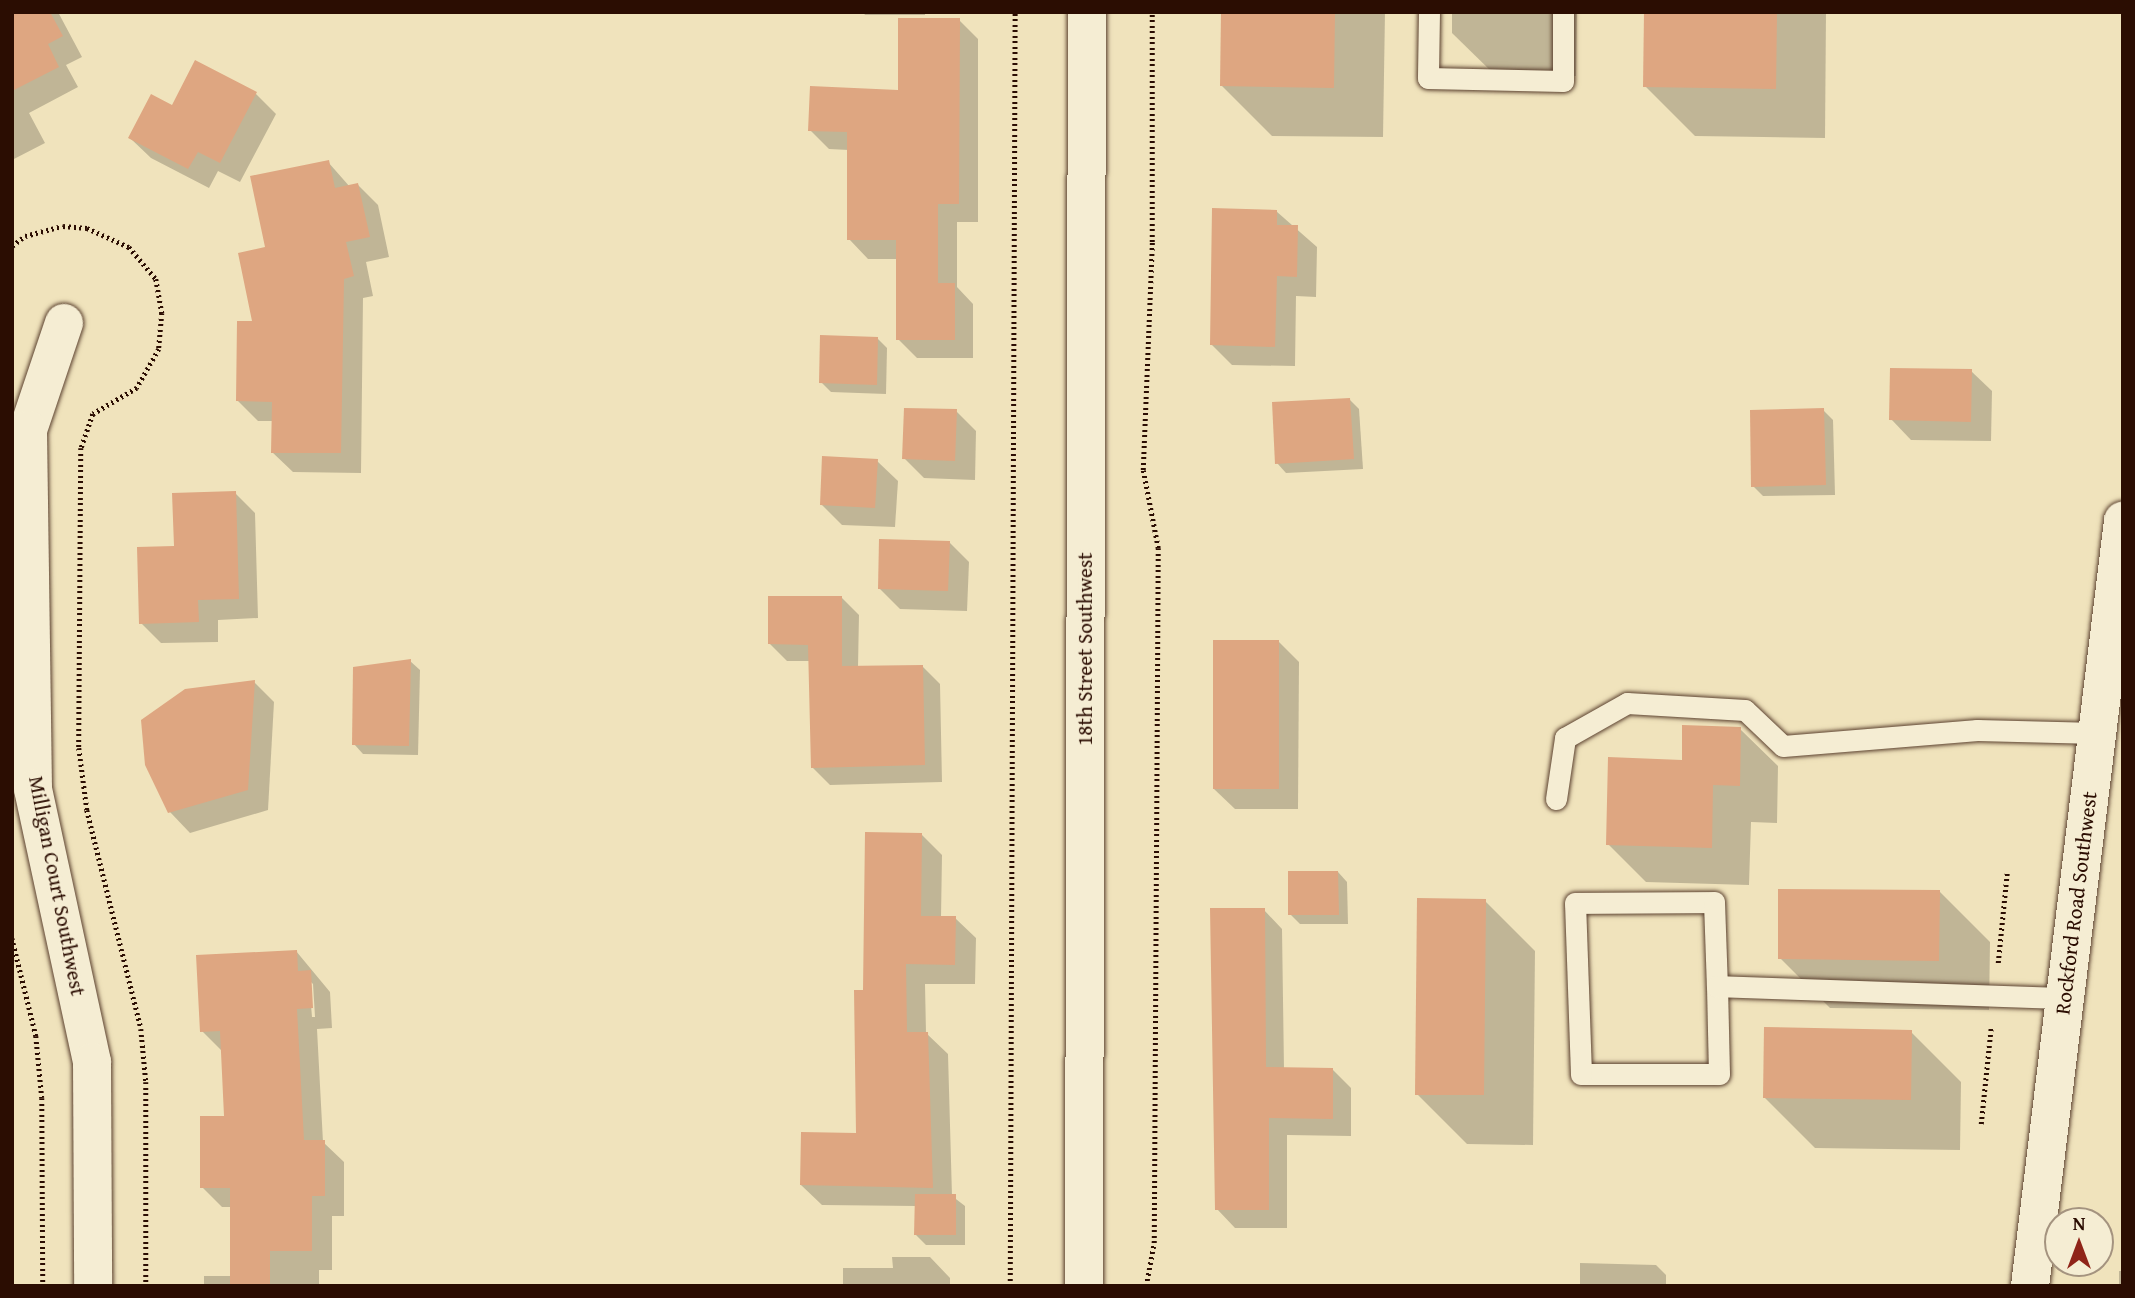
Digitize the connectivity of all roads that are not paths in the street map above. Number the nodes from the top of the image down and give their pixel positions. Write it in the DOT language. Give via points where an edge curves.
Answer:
graph roads {
  1 [pos="1087,12"];
  2 [pos="1429,12"];
  3 [pos="1563,12"];
  4 [pos="64,323"];
  5 [pos="2123,521"];
  6 [pos="2097,733"];
  7 [pos="1556,799"];
  8 [pos="1717,986"];
  9 [pos="2065,998"];
  10 [pos="93,1286"];
  11 [pos="1084,1286"];
  12 [pos="2030,1286"];
  1 -- 11 [label="street, 18th Street Southwest"];
  2 -- 3 [label="lane" via="1428,78 1563,81"];
  4 -- 10 [label="street, Milligan Court Southwest" via="28,430 33,789 92,1062"];
  5 -- 6 [label="street, Rockford Road Southwest"];
  6 -- 7 [label="lane" via="1977,730 1783,747 1745,710 1627,703 1565,738"];
  6 -- 9 [label="street, Rockford Road Southwest"];
  8 -- 8 [label="lane" via="1714,902 1575,903 1581,1074 1719,1074"];
  8 -- 9 [label="lane"];
  9 -- 12 [label="street, Rockford Road Southwest"];
}
